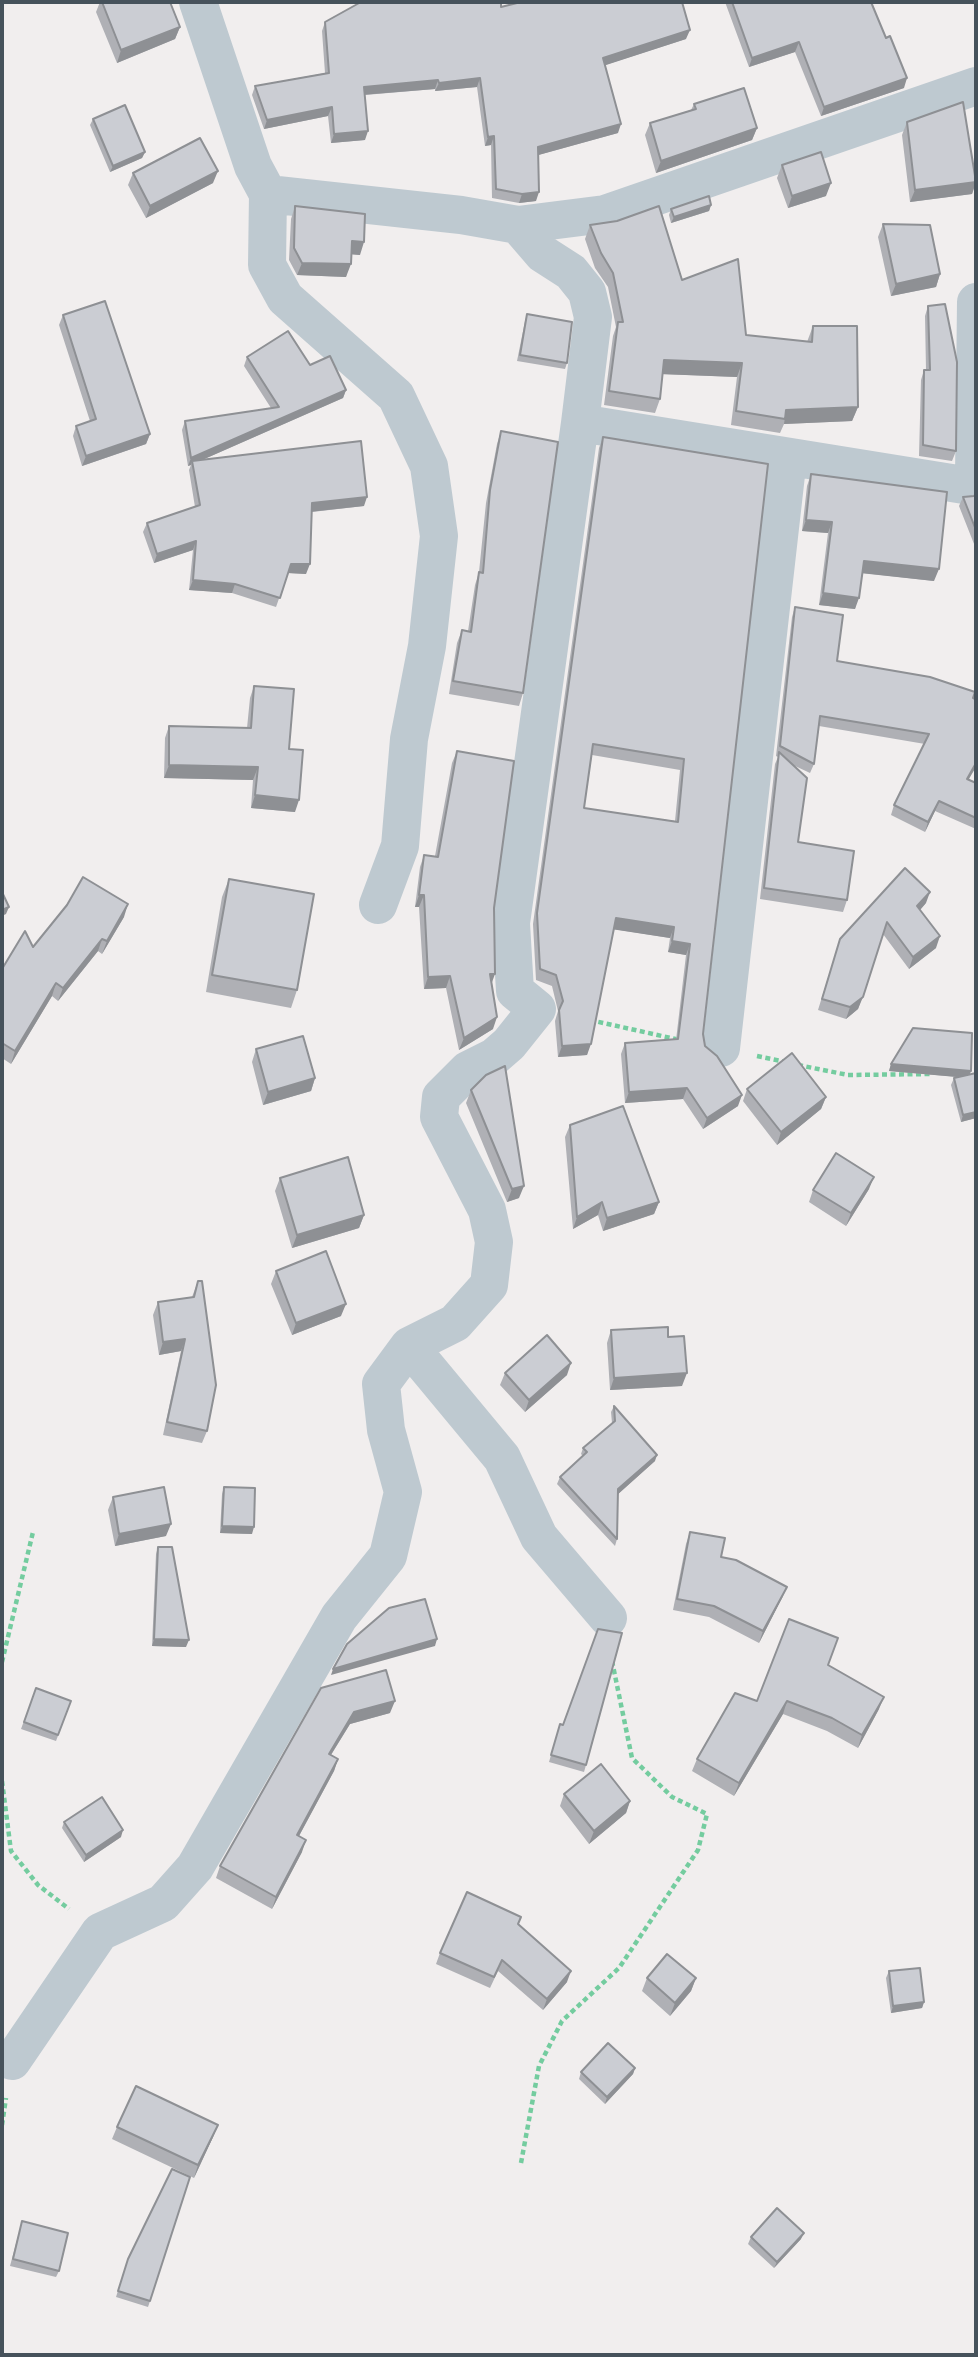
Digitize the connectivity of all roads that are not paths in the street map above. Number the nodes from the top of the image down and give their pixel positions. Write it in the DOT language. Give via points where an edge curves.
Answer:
graph roads {
  1 [pos="198,2"];
  2 [pos="976,86"];
  3 [pos="268,194"];
  4 [pos="518,225"];
  5 [pos="976,302"];
  6 [pos="580,422"];
  7 [pos="788,457"];
  8 [pos="377,905"];
  9 [pos="720,1048"];
  10 [pos="409,1346"];
  11 [pos="608,1618"];
  12 [pos="12,2061"];
  1 -- 3 [label="street" via="253,166"];
  2 -- 4 [label="street" via="605,214"];
  3 -- 4 [label="street"];
  3 -- 8 [label="street" via="267,265 285,298 396,396 429,466 439,536 427,646 409,739 400,846"];
  4 -- 6 [label="street" via="587,292 593,317"];
  5 -- 7 [label="street" via="974,477 970,481 964,485"];
  6 -- 7 [label="street"];
  6 -- 10 [label="street" via="510,923 516,991 537,1009 509,1044 468,1070 441,1097 439,1117 486,1210 494,1242 489,1285 455,1323"];
  7 -- 9 [label="street"];
  10 -- 11 [label="street" via="502,1458 539,1537"];
  10 -- 12 [label="street" via="381,1384 386,1430 403,1492 388,1556 340,1617 195,1867 163,1903 100,1932"];
}
